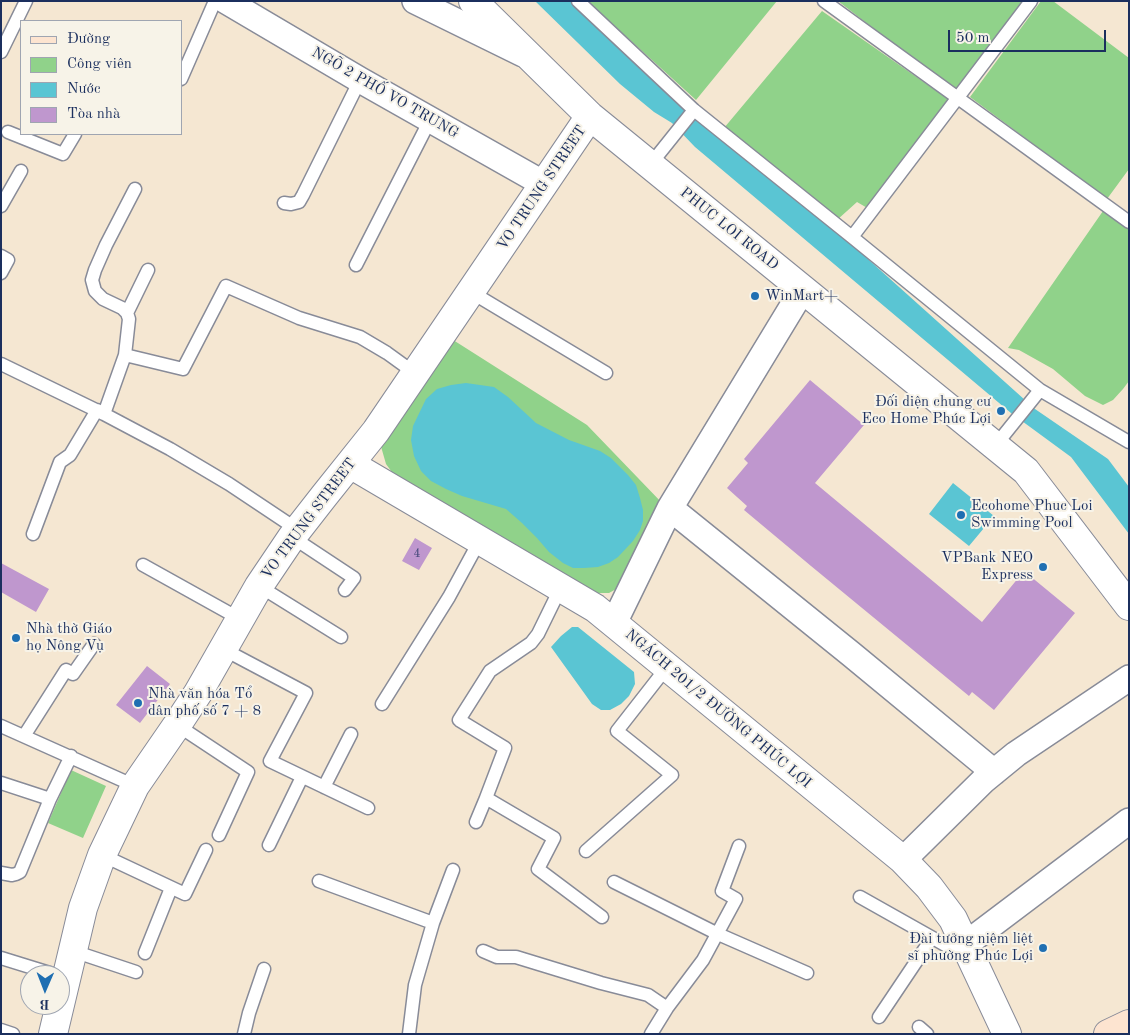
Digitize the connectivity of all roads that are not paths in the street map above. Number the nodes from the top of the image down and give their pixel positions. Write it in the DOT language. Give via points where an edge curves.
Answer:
graph roads {
  1 [pos="26,1"];
  2 [pos="215,1"];
  3 [pos="226,1"];
  4 [pos="415,1"];
  5 [pos="473,1"];
  6 [pos="578,1"];
  7 [pos="824,1"];
  8 [pos="1031,1"];
  9 [pos="1,52"];
  10 [pos="532,59"];
  11 [pos="182,77"];
  12 [pos="360,80"];
  13 [pos="958,98"];
  14 [pos="694,111"];
  15 [pos="590,116"];
  16 [pos="430,120"];
  17 [pos="8,132"];
  18 [pos="74,135"];
  19 [pos="650,164"];
  20 [pos="21,171"];
  21 [pos="544,184"];
  22 [pos="135,189"];
  23 [pos="284,203"];
  24 [pos="1,206"];
  25 [pos="1129,222"];
  26 [pos="852,237"];
  27 [pos="1,256"];
  28 [pos="356,265"];
  29 [pos="148,270"];
  30 [pos="1,273"];
  31 [pos="803,289"];
  32 [pos="471,292"];
  33 [pos="127,313"];
  34 [pos="125,355"];
  35 [pos="1,364"];
  36 [pos="606,373"];
  37 [pos="416,374"];
  38 [pos="1036,395"];
  39 [pos="101,412"];
  40 [pos="1129,442"];
  41 [pos="995,446"];
  42 [pos="350,464"];
  43 [pos="670,508"];
  44 [pos="33,534"];
  45 [pos="295,534"];
  46 [pos="480,540"];
  47 [pos="143,565"];
  48 [pos="259,586"];
  49 [pos="561,586"];
  50 [pos="345,590"];
  51 [pos="1129,606"];
  52 [pos="240,620"];
  53 [pos="614,623"];
  54 [pos="340,637"];
  55 [pos="94,644"];
  56 [pos="223,649"];
  57 [pos="667,666"];
  58 [pos="1129,678"];
  59 [pos="382,704"];
  60 [pos="177,725"];
  61 [pos="1,726"];
  62 [pos="351,734"];
  63 [pos="24,736"];
  64 [pos="71,756"];
  65 [pos="994,772"];
  66 [pos="302,777"];
  67 [pos="1,783"];
  68 [pos="135,786"];
  69 [pos="324,787"];
  70 [pos="486,798"];
  71 [pos="50,799"];
  72 [pos="368,808"];
  73 [pos="1129,821"];
  74 [pos="476,822"];
  75 [pos="219,834"];
  76 [pos="269,845"];
  77 [pos="739,846"];
  78 [pos="206,850"];
  79 [pos="586,851"];
  80 [pos="102,855"];
  81 [pos="902,860"];
  82 [pos="453,870"];
  83 [pos="1,873"];
  84 [pos="319,881"];
  85 [pos="614,882"];
  86 [pos="171,888"];
  87 [pos="860,898"];
  88 [pos="602,917"];
  89 [pos="433,923"];
  90 [pos="718,934"];
  91 [pos="932,938"];
  92 [pos="966,944"];
  93 [pos="73,951"];
  94 [pos="483,951"];
  95 [pos="145,954"];
  96 [pos="1,958"];
  97 [pos="24,965"];
  98 [pos="66,965"];
  99 [pos="264,969"];
  100 [pos="136,972"];
  101 [pos="807,973"];
  102 [pos="667,1008"];
  103 [pos="56,1015"];
  104 [pos="879,1017"];
  105 [pos="1129,1024"];
  106 [pos="1,1030"];
  107 [pos="13,1034"];
  108 [pos="53,1034"];
  109 [pos="244,1034"];
  110 [pos="409,1034"];
  111 [pos="651,1034"];
  112 [pos="1007,1034"];
  113 [pos="1108,1034"];
  1 -- 9 [label="lane"];
  2 -- 11 [label="lane"];
  3 -- 12 [label="street, NGÕ 2 PHỐ VO TRUNG"];
  4 -- 10 [label="street"];
  5 -- 10 [label="street, PHUC LOI ROAD"];
  6 -- 14 [label="lane"];
  7 -- 13 [label="lane"];
  8 -- 13 [label="lane"];
  10 -- 15 [label="street, PHUC LOI ROAD"];
  12 -- 16 [label="street, NGÕ 2 PHỐ VO TRUNG"];
  12 -- 23 [label="lane" via="303,195 298,202"];
  13 -- 25 [label="lane"];
  13 -- 26 [label="lane"];
  14 -- 19 [label="lane"];
  14 -- 26 [label="lane"];
  15 -- 19 [label="street, PHUC LOI ROAD"];
  15 -- 21 [label="street, VO TRUNG STREET"];
  16 -- 21 [label="street, NGÕ 2 PHỐ VO TRUNG"];
  16 -- 28 [label="lane"];
  17 -- 18 [label="lane" via="63,154"];
  19 -- 31 [label="street, PHUC LOI ROAD"];
  20 -- 24 [label="lane"];
  21 -- 32 [label="street, VO TRUNG STREET"];
  22 -- 33 [label="lane" via="92,280 95,291 103,299"];
  26 -- 38 [label="lane"];
  27 -- 30 [label="lane" via="8,260"];
  29 -- 33 [label="lane"];
  31 -- 41 [label="street, PHUC LOI ROAD"];
  31 -- 43 [label="street"];
  32 -- 36 [label="lane"];
  32 -- 37 [label="street, VO TRUNG STREET"];
  33 -- 34 [label="lane"];
  34 -- 37 [label="lane" via="183,369 226,286 300,318 360,337"];
  34 -- 39 [label="lane"];
  35 -- 39 [label="lane"];
  37 -- 42 [label="street, VO TRUNG STREET"];
  38 -- 40 [label="lane"];
  38 -- 41 [label="lane"];
  39 -- 44 [label="lane" via="70,455 60,462"];
  39 -- 45 [label="lane" via="229,484"];
  41 -- 51 [label="street, PHUC LOI ROAD" via="1026,471"];
  42 -- 45 [label="street, VO TRUNG STREET"];
  42 -- 46 [label="street, NGÁCH 201/2 ĐƯỜNG PHÚC LỢI"];
  43 -- 53 [label="street"];
  43 -- 65 [label="street"];
  45 -- 48 [label="street, VO TRUNG STREET"];
  45 -- 50 [label="lane" via="354,578"];
  46 -- 49 [label="street, NGÁCH 201/2 ĐƯỜNG PHÚC LỢI"];
  46 -- 59 [label="lane" via="449,597"];
  47 -- 52 [label="lane"];
  48 -- 52 [label="street, VO TRUNG STREET"];
  48 -- 54 [label="lane"];
  49 -- 53 [label="street, NGÁCH 201/2 ĐƯỜNG PHÚC LỢI"];
  49 -- 70 [label="lane" via="535,638 490,671 459,720 505,748"];
  52 -- 56 [label="street, VO TRUNG STREET"];
  53 -- 57 [label="street, NGÁCH 201/2 ĐƯỜNG PHÚC LỢI"];
  55 -- 63 [label="lane" via="73,674 66,670"];
  56 -- 60 [label="street, VO TRUNG STREET"];
  56 -- 66 [label="lane" via="306,693 270,761"];
  57 -- 79 [label="lane" via="617,731 672,775"];
  57 -- 81 [label="street, NGÁCH 201/2 ĐƯỜNG PHÚC LỢI"];
  58 -- 65 [label="street"];
  60 -- 68 [label="street, VO TRUNG STREET"];
  60 -- 75 [label="lane" via="248,772"];
  61 -- 63 [label="lane"];
  62 -- 69 [label="lane"];
  63 -- 64 [label="lane"];
  64 -- 68 [label="lane"];
  64 -- 71 [label="lane"];
  65 -- 81 [label="street"];
  66 -- 69 [label="lane"];
  66 -- 76 [label="lane"];
  67 -- 71 [label="lane"];
  68 -- 80 [label="street, VO TRUNG STREET"];
  69 -- 72 [label="lane"];
  70 -- 74 [label="lane"];
  70 -- 88 [label="lane" via="554,838 538,869"];
  71 -- 83 [label="lane" via="20,872 12,875"];
  73 -- 92 [label="street"];
  77 -- 90 [label="lane" via="722,891 736,900"];
  78 -- 86 [label="lane" via="185,894"];
  80 -- 86 [label="lane"];
  80 -- 93 [label="street, VO TRUNG STREET" via="83,908"];
  81 -- 92 [label="street, NGÁCH 201/2 ĐƯỜNG PHÚC LỢI" via="929,886"];
  82 -- 89 [label="lane"];
  84 -- 89 [label="lane"];
  85 -- 90 [label="lane"];
  86 -- 95 [label="lane"];
  87 -- 91 [label="lane"];
  89 -- 110 [label="lane" via="415,984"];
  90 -- 101 [label="lane"];
  90 -- 102 [label="lane" via="704,960"];
  91 -- 92 [label="lane" via="947,946"];
  91 -- 104 [label="lane"];
  92 -- 112 [label="street, NGÁCH 201/2 ĐƯỜNG PHÚC LỢI"];
  93 -- 98 [label="street, VO TRUNG STREET"];
  93 -- 100 [label="lane"];
  94 -- 102 [label="lane" via="497,957 516,957 648,995"];
  96 -- 97 [label="lane"];
  99 -- 109 [label="lane"];
  102 -- 111 [label="lane"];
  103 -- 108 [label="street, VO TRUNG STREET"];
  105 -- 113 [label="main road"];
  106 -- 107 [label="lane"];
}
